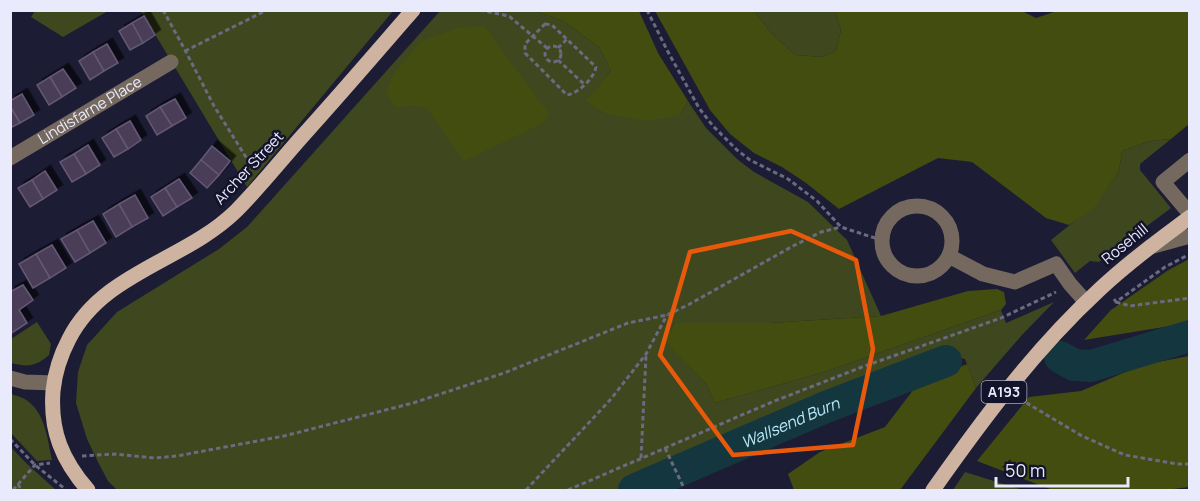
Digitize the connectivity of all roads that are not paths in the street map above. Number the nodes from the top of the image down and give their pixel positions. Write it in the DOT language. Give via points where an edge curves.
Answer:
graph roads {
  1 [pos="413,10"];
  2 [pos="171,62"];
  3 [pos="10,158"];
  4 [pos="1190,160"];
  5 [pos="1190,215"];
  6 [pos="1190,236"];
  7 [pos="1150,247"];
  8 [pos="949,256"];
  9 [pos="1086,302"];
  10 [pos="10,378"];
  11 [pos="54,382"];
  12 [pos="88,490"];
  13 [pos="933,490"];
  1 -- 11 [label="main road, Archer Street" via="234,213 209,233 102,297 71,334"];
  2 -- 3 [label="street, Lindisfarne Place"];
  4 -- 5 [label="street" via="1163,182"];
  5 -- 7 [label="main road, Rosehill / A193"];
  6 -- 7 [label="street"];
  7 -- 9 [label="main road, Rosehill / A193"];
  8 -- 8 [label="street" via="933,273 909,276 889,263 883,252 884,229 890,218 905,208 932,209 951,229"];
  8 -- 9 [label="street" via="983,274 1015,282 1056,264"];
  9 -- 13 [label="main road, A193" via="1006,390"];
  10 -- 11 [label="street"];
  11 -- 12 [label="main road, Archer Street" via="53,420 59,460"];
}
